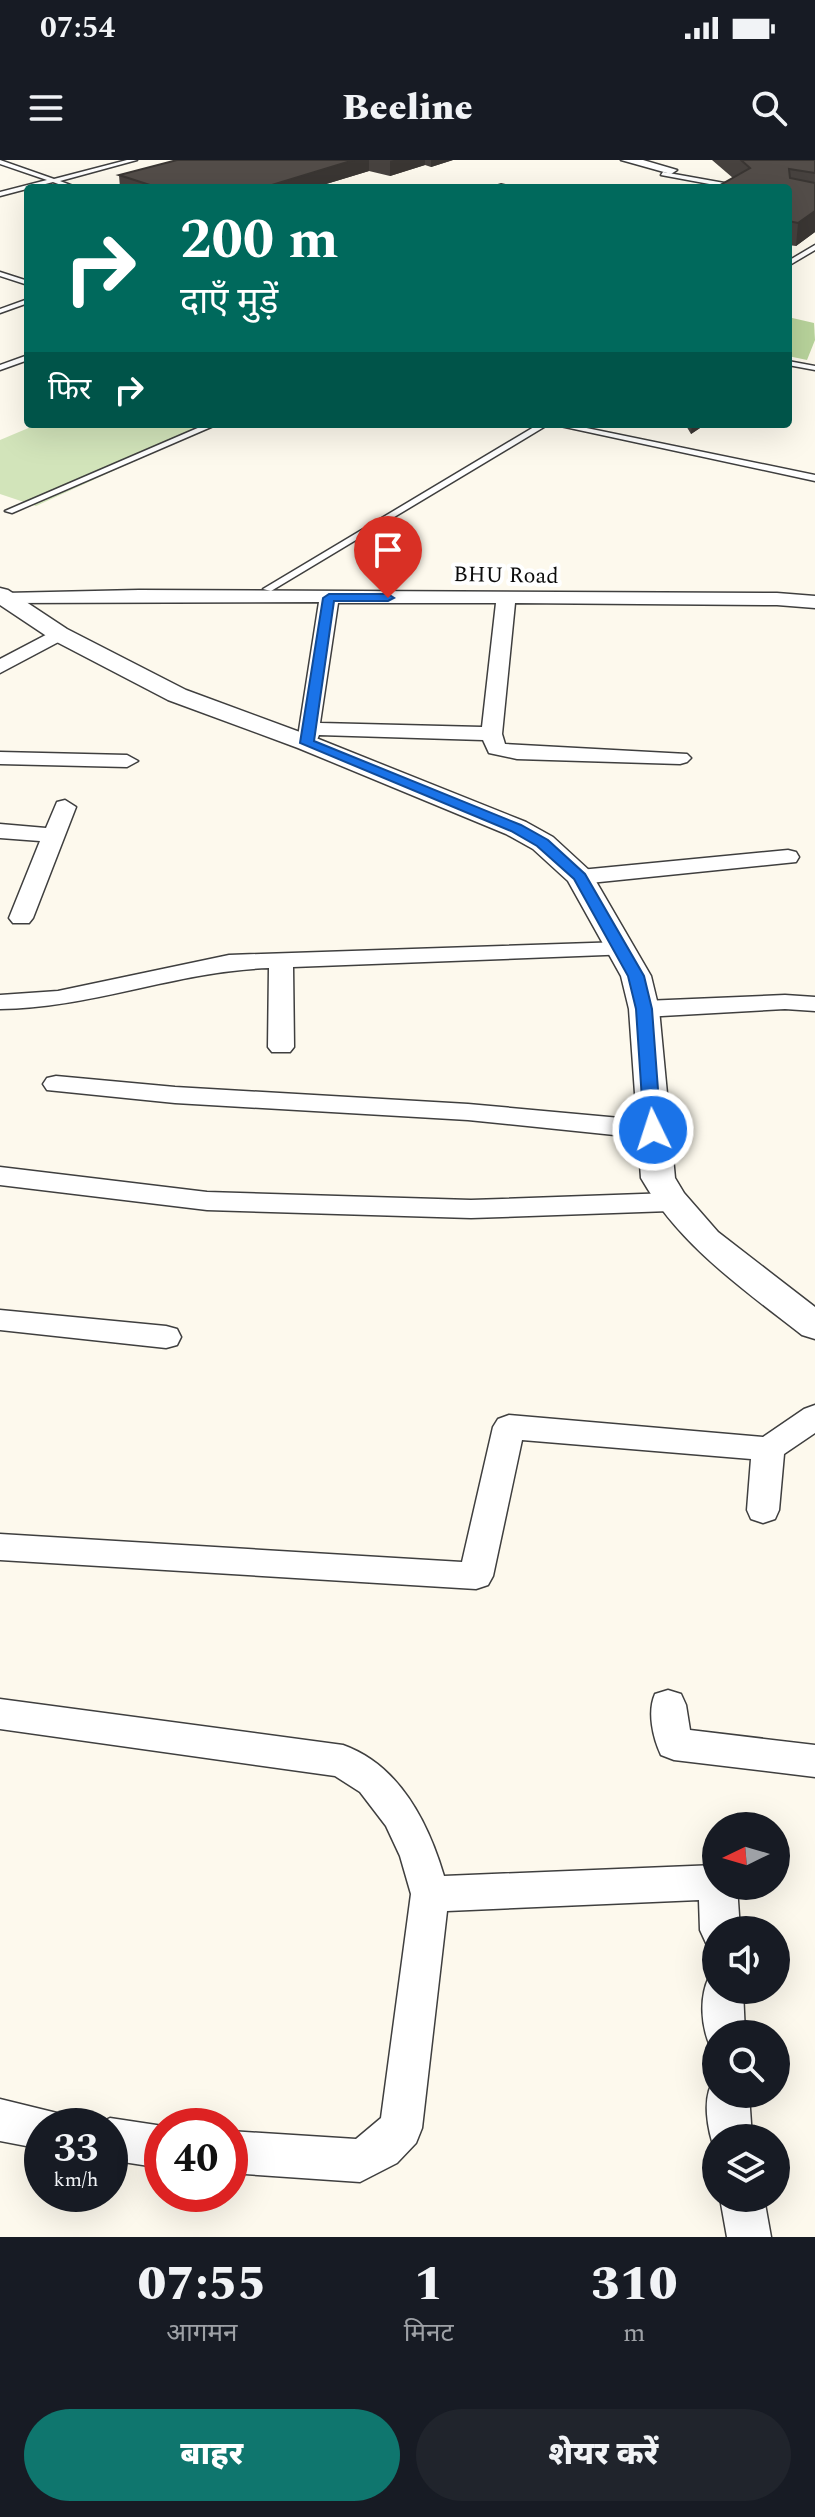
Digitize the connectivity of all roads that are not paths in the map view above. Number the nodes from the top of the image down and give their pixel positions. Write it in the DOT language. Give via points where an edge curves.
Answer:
graph roads {
  1 [pos="134,160"];
  2 [pos="627,160"];
  3 [pos="0,162"];
  4 [pos="667,172"];
  5 [pos="50,181"];
  6 [pos="38,184"];
  7 [pos="61,184"];
  8 [pos="722,184"];
  9 [pos="24,188"];
  10 [pos="0,194"];
  11 [pos="815,247"];
  12 [pos="792,261"];
  13 [pos="0,274"];
  14 [pos="24,282"];
  15 [pos="24,302"];
  16 [pos="0,311"];
  17 [pos="24,359"];
  18 [pos="792,364"];
  19 [pos="0,368"];
  20 [pos="815,368"];
  21 [pos="205,428"];
  22 [pos="538,428"];
  23 [pos="574,428"];
  24 [pos="815,478"];
  25 [pos="9,511"];
  26 [pos="268,589"];
  27 [pos="2,598"];
  28 [pos="329,598"];
  29 [pos="506,598"];
  30 [pos="815,602"];
  31 [pos="59,634"];
  32 [pos="0,667"];
  33 [pos="492,734"];
  34 [pos="308,736"];
  35 [pos="0,758"];
  36 [pos="680,758"];
  37 [pos="127,761"];
  38 [pos="65,807"];
  39 [pos="0,831"];
  40 [pos="56,835"];
  41 [pos="788,857"];
  42 [pos="580,877"];
  43 [pos="21,918"];
  44 [pos="622,949"];
  45 [pos="281,959"];
  46 [pos="0,1002"];
  47 [pos="815,1004"];
  48 [pos="644,1009"];
  49 [pos="281,1047"];
  50 [pos="56,1084"];
  51 [pos="653,1130"];
  52 [pos="0,1176"];
  53 [pos="670,1202"];
  54 [pos="0,1320"];
  55 [pos="815,1326"];
  56 [pos="166,1337"];
  57 [pos="815,1417"];
  58 [pos="768,1449"];
  59 [pos="763,1510"];
  60 [pos="0,1547"];
  61 [pos="668,1705"];
  62 [pos="0,1714"];
  63 [pos="815,1761"];
  64 [pos="702,1885"];
  65 [pos="430,1894"];
  66 [pos="0,2120"];
  67 [pos="24,2125"];
  68 [pos="248,2153"];
  69 [pos="745,2212"];
  70 [pos="749,2237"];
  1 -- 5 [label="lane"];
  2 -- 4 [label="street"];
  3 -- 5 [label="lane"];
  4 -- 8 [label="lane"];
  5 -- 6 [label="lane"];
  5 -- 7 [label="lane"];
  9 -- 10 [label="lane"];
  11 -- 12 [label="lane"];
  13 -- 14 [label="lane"];
  15 -- 16 [label="lane"];
  17 -- 19 [label="lane"];
  18 -- 20 [label="lane"];
  21 -- 25 [label="lane"];
  22 -- 26 [label="lane"];
  23 -- 24 [label="lane"];
  27 -- 28 [label="street, BHU Road"];
  27 -- 31 [label="street"];
  28 -- 29 [label="street, BHU Road"];
  28 -- 34 [label="street"];
  29 -- 30 [label="street, BHU Road"];
  29 -- 33 [label="street"];
  31 -- 32 [label="street"];
  31 -- 34 [label="street" via="177,695"];
  33 -- 34 [label="street"];
  33 -- 36 [label="street" via="496,749 517,753"];
  34 -- 42 [label="street" via="516,828 543,843"];
  35 -- 37 [label="street"];
  38 -- 40 [label="street"];
  39 -- 40 [label="street"];
  40 -- 43 [label="street"];
  41 -- 42 [label="street"];
  42 -- 44 [label="street"];
  44 -- 45 [label="street"];
  44 -- 48 [label="street"];
  45 -- 46 [label="street" via="185,968 73,996"];
  45 -- 49 [label="street"];
  47 -- 48 [label="street"];
  48 -- 51 [label="street"];
  50 -- 51 [label="street"];
  51 -- 53 [label="street" via="658,1178"];
  52 -- 53 [label="street" via="207,1201 471,1209"];
  53 -- 55 [label="street" via="689,1225"];
  54 -- 56 [label="street"];
  57 -- 58 [label="street"];
  58 -- 59 [label="street"];
  58 -- 60 [label="street" via="509,1427 476,1576"];
  61 -- 63 [label="street" via="674,1744"];
  62 -- 65 [label="street" via="343,1761 373,1781 400,1815"];
  64 -- 65 [label="street"];
  65 -- 68 [label="street" via="401,2128 360,2161"];
  66 -- 67 [label="street"];
  69 -- 70 [label="street"];
}
